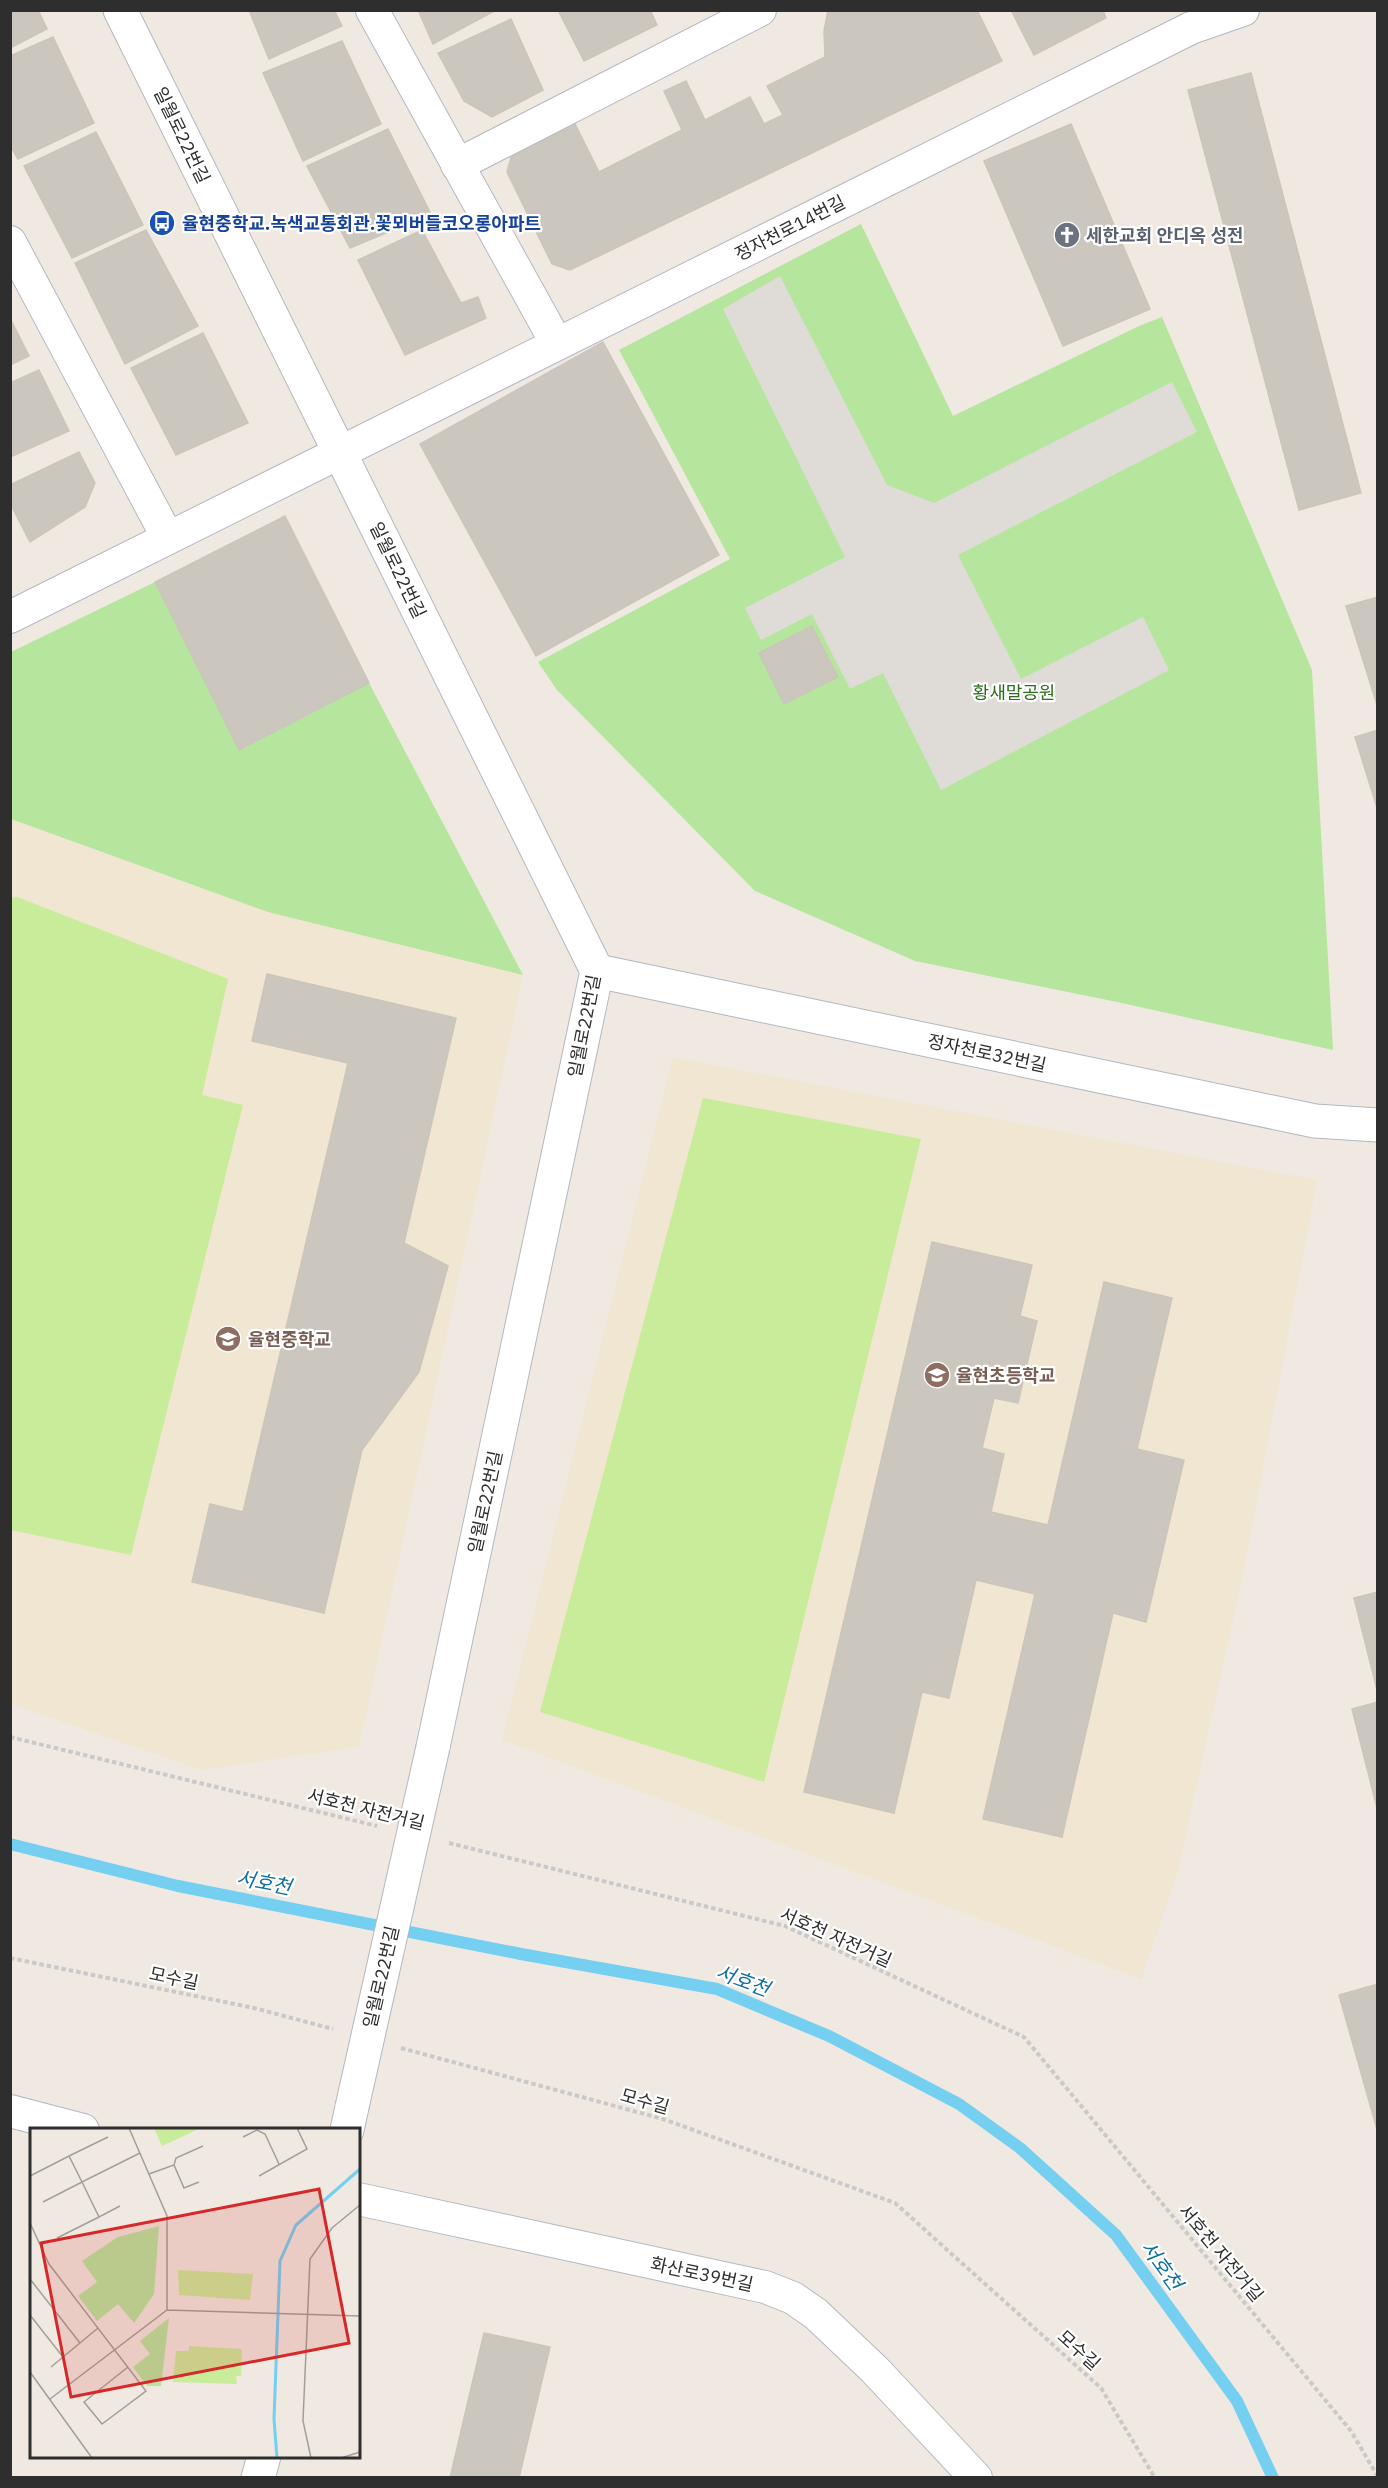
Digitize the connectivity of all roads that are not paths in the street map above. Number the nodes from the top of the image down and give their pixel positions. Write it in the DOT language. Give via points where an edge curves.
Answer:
graph roads {
  1 [pos="120,10"];
  2 [pos="372,10"];
  3 [pos="760,10"];
  4 [pos="1243,10"];
  5 [pos="457,165"];
  6 [pos="10,242"];
  7 [pos="556,345"];
  8 [pos="340,453"];
  9 [pos="168,538"];
  10 [pos="10,617"];
  11 [pos="597,971"];
  12 [pos="1377,1125"];
  13 [pos="10,2111"];
  14 [pos="349,2118"];
  15 [pos="75,2128"];
  16 [pos="360,2199"];
  17 [pos="264,2458"];
  18 [pos="258,2478"];
  19 [pos="976,2478"];
  1 -- 8 [label="street, 일월로22번길"];
  2 -- 5 [label="street"];
  3 -- 5 [label="street"];
  4 -- 7 [label="street, 정자천로14번길" via="1181,33"];
  5 -- 7 [label="street"];
  6 -- 9 [label="street"];
  7 -- 8 [label="street, 정자천로14번길"];
  8 -- 9 [label="street, 정자천로14번길"];
  8 -- 11 [label="street, 일월로22번길"];
  9 -- 10 [label="street, 정자천로14번길"];
  11 -- 12 [label="street, 정자천로32번길" via="1315,1121"];
  11 -- 14 [label="street, 일월로22번길, bridge" via="433,1747"];
  13 -- 15 [label="street"];
  16 -- 19 [label="street, 화산로39번길" via="765,2288 793,2298 816,2314 875,2370"];
  17 -- 18 [label="street"];
}
